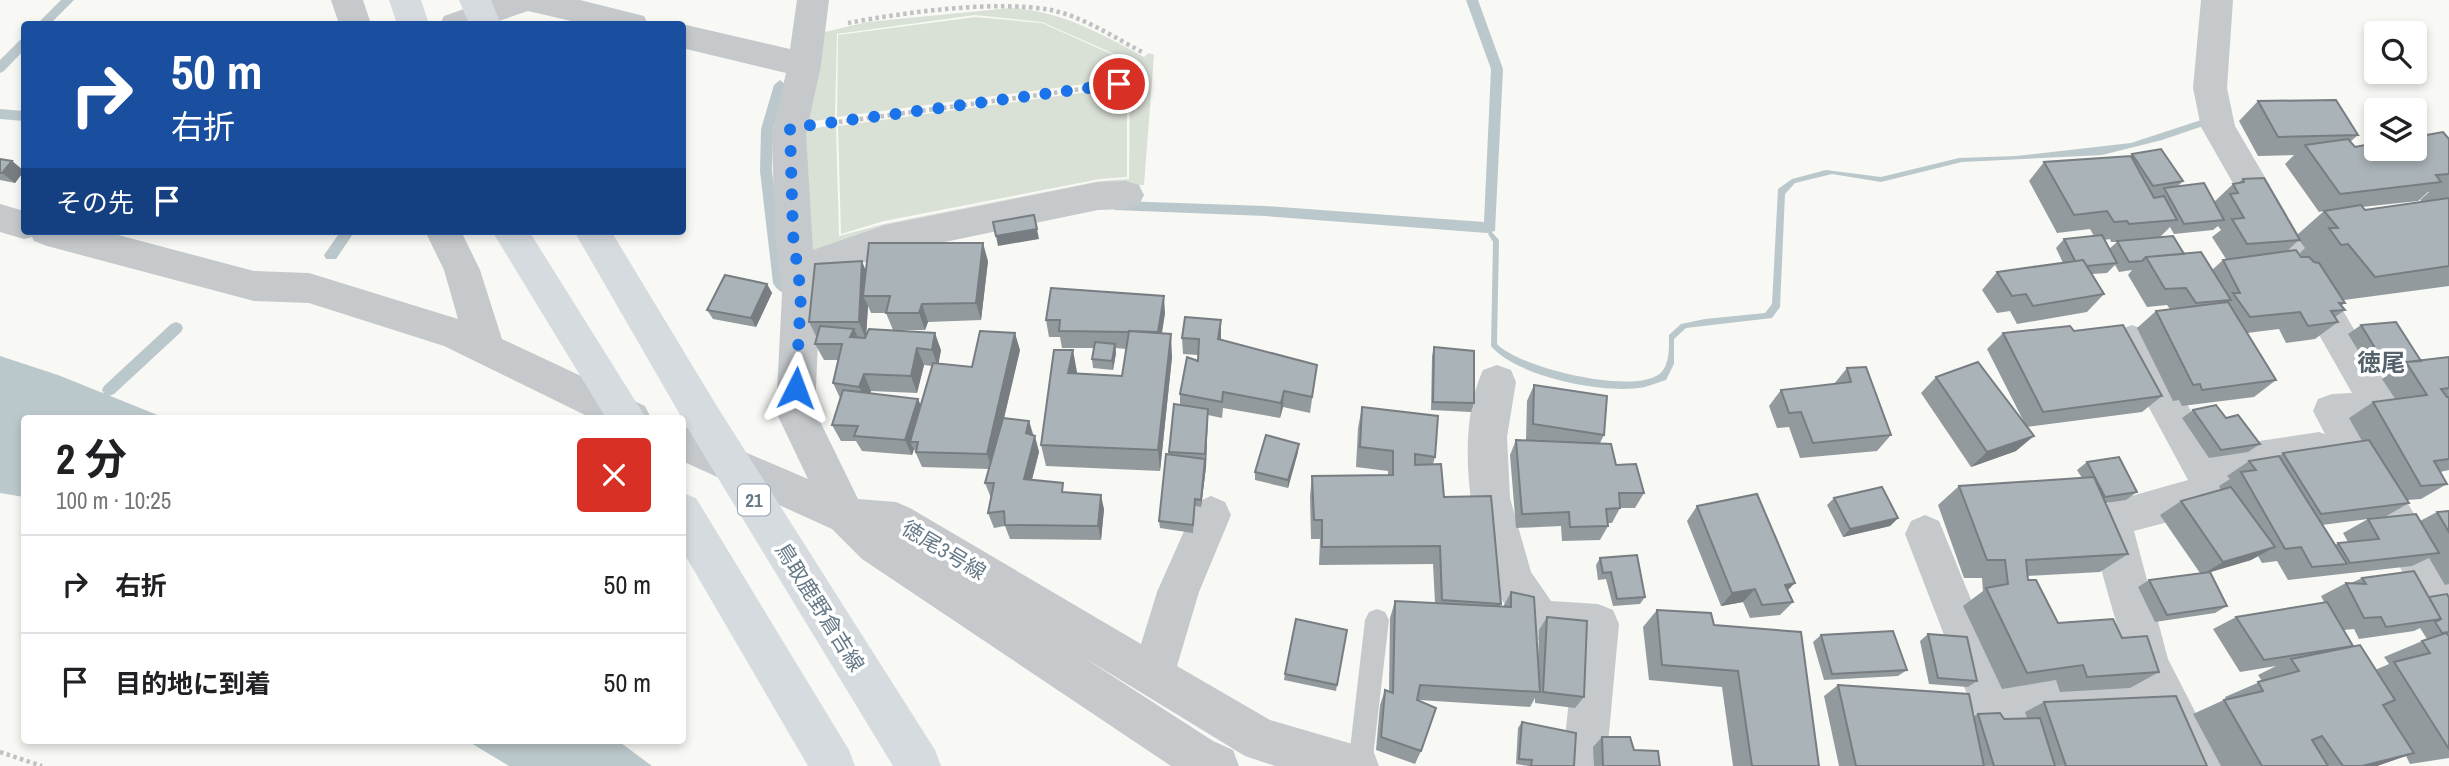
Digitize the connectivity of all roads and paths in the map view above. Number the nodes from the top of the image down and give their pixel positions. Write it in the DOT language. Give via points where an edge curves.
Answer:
graph roads {
  1 [pos="347,0"];
  2 [pos="405,0"];
  3 [pos="475,0"];
  4 [pos="527,0"];
  5 [pos="2217,0"];
  6 [pos="354,21"];
  7 [pos="412,21"];
  8 [pos="465,21"];
  9 [pos="484,21"];
  10 [pos="619,21"];
  11 [pos="809,32"];
  12 [pos="686,36"];
  13 [pos="1144,53"];
  14 [pos="1119,84"];
  15 [pos="790,128"];
  16 [pos="1126,195"];
  17 [pos="0,218"];
  18 [pos="21,224"];
  19 [pos="62,235"];
  20 [pos="445,235"];
  21 [pos="513,235"];
  22 [pos="594,235"];
  23 [pos="798,271"];
  24 [pos="2132,341"];
  25 [pos="486,350"];
  26 [pos="1497,382"];
  27 [pos="623,415"];
  28 [pos="627,415"];
  29 [pos="686,444"];
  30 [pos="2352,446"];
  31 [pos="2202,467"];
  32 [pos="1211,515"];
  33 [pos="846,516"];
  34 [pos="686,518"];
  35 [pos="1925,534"];
  36 [pos="2449,613"];
  37 [pos="1377,620"];
  38 [pos="1153,675"];
  39 [pos="2164,695"];
  40 [pos="0,752"];
  41 [pos="42,766"];
  42 [pos="833,766"];
  43 [pos="919,766"];
  44 [pos="1217,766"];
  45 [pos="1358,766"];
  46 [pos="1584,766"];
  47 [pos="2202,766"];
  1 -- 6 [label="street"];
  2 -- 7 [label="main road"];
  3 -- 9 [label="main road"];
  4 -- 8 [label="street"];
  4 -- 10 [label="street"];
  5 -- 30 [label="street" via="2210,88 2218,127 2381,408 2332,411"];
  11 -- 12 [label="street"];
  11 -- 13 [label="path" via="866,19 950,9 1031,6 1081,20"];
  11 -- 15 [label="street"];
  14 -- 15 [label="path"];
  15 -- 23 [label="street"];
  16 -- 23 [label="street" via="1098,196 885,240"];
  17 -- 18 [label="street"];
  19 -- 25 [label="street" via="254,286 309,288 456,334"];
  20 -- 25 [label="street" via="462,270"];
  21 -- 28 [label="main road"];
  22 -- 43 [label="main road, 鳥取鹿野倉吉線 / 21"];
  23 -- 33 [label="street" via="795,412"];
  24 -- 31 [label="street"];
  25 -- 27 [label="street"];
  26 -- 46 [label="street" via="1487,438 1490,498 1512,580 1540,621 1598,624"];
  29 -- 33 [label="street"];
  30 -- 31 [label="street"];
  30 -- 36 [label="street"];
  31 -- 39 [label="street" via="2208,478 2207,495 2124,514 2113,522 2148,664"];
  32 -- 38 [label="street" via="1178,592"];
  33 -- 38 [label="street, 徳尾3号線" via="896,521"];
  33 -- 44 [label="street" via="877,546"];
  34 -- 42 [label="main road"];
  35 -- 39 [label="street" via="1992,705"];
  37 -- 45 [label="lane"];
  38 -- 45 [label="street, 徳尾3号線" via="1261,740"];
  39 -- 47 [label="street"];
  40 -- 41 [label="path"];
}
